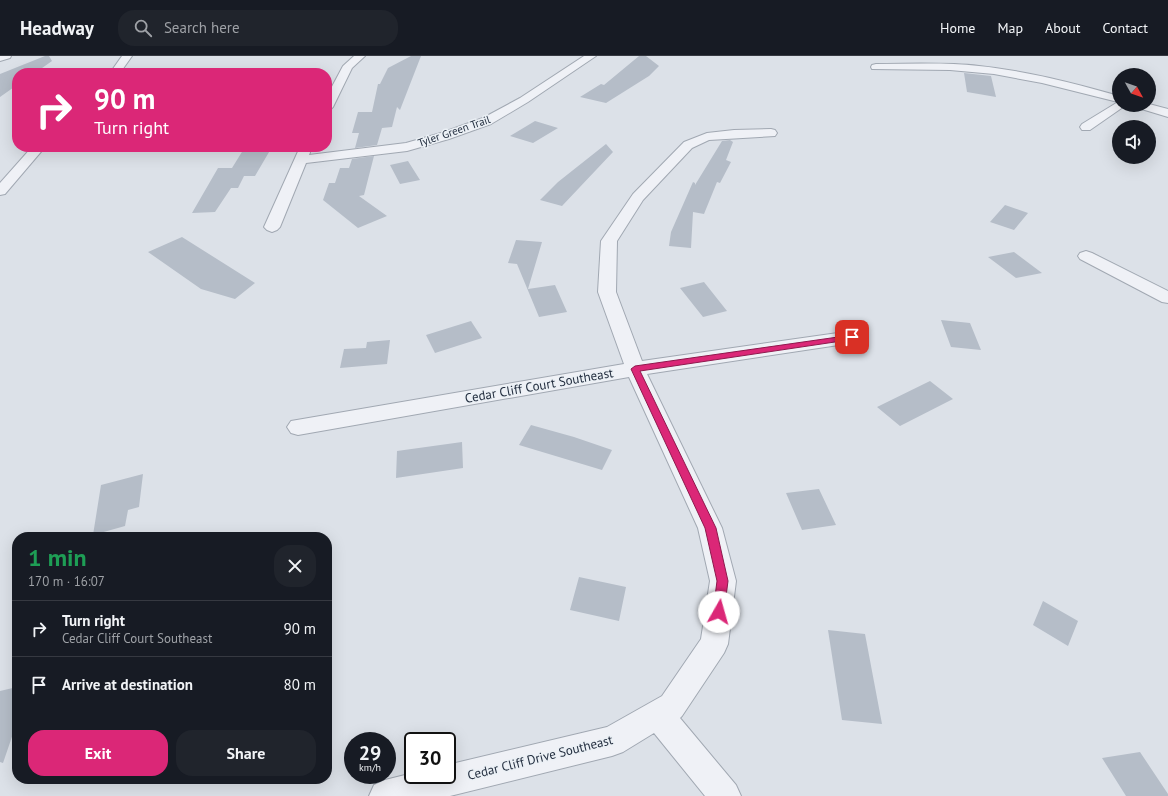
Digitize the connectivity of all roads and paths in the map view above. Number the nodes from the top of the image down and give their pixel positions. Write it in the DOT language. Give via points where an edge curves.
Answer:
graph roads {
  1 [pos="6,56"];
  2 [pos="127,56"];
  3 [pos="360,56"];
  4 [pos="590,56"];
  5 [pos="929,56"];
  6 [pos="0,58"];
  7 [pos="876,67"];
  8 [pos="935,67"];
  9 [pos="119,68"];
  10 [pos="332,97"];
  11 [pos="1112,98"];
  12 [pos="1112,110"];
  13 [pos="1156,110"];
  14 [pos="1168,113"];
  15 [pos="1086,127"];
  16 [pos="771,133"];
  17 [pos="35,152"];
  18 [pos="304,152"];
  19 [pos="300,160"];
  20 [pos="0,191"];
  21 [pos="272,226"];
  22 [pos="1086,256"];
  23 [pos="1168,298"];
  24 [pos="852,337"];
  25 [pos="635,369"];
  26 [pos="298,427"];
  27 [pos="657,714"];
  28 [pos="385,796"];
  29 [pos="725,796"];
  1 -- 6 [label="street"];
  2 -- 9 [label="street"];
  3 -- 10 [label="street" via="348,66"];
  4 -- 19 [label="street, Tyler Green Trail" via="487,121 408,147"];
  5 -- 8 [label="street"];
  7 -- 8 [label="street"];
  8 -- 11 [label="street" via="993,70 1070,86"];
  12 -- 15 [label="street"];
  13 -- 14 [label="street"];
  16 -- 25 [label="street, Cedar Cliff Drive Southeast" via="707,137 688,145 638,197 609,241 607,292"];
  17 -- 20 [label="street"];
  18 -- 19 [label="street"];
  19 -- 21 [label="street"];
  22 -- 23 [label="street"];
  24 -- 25 [label="street, Cedar Cliff Court Southeast"];
  25 -- 26 [label="street, Cedar Cliff Court Southeast"];
  25 -- 27 [label="street, Cedar Cliff Drive Southeast" via="710,528 723,581 714,644 672,706"];
  27 -- 28 [label="street, Cedar Cliff Drive Southeast" via="612,741"];
  27 -- 29 [label="street"];
}
